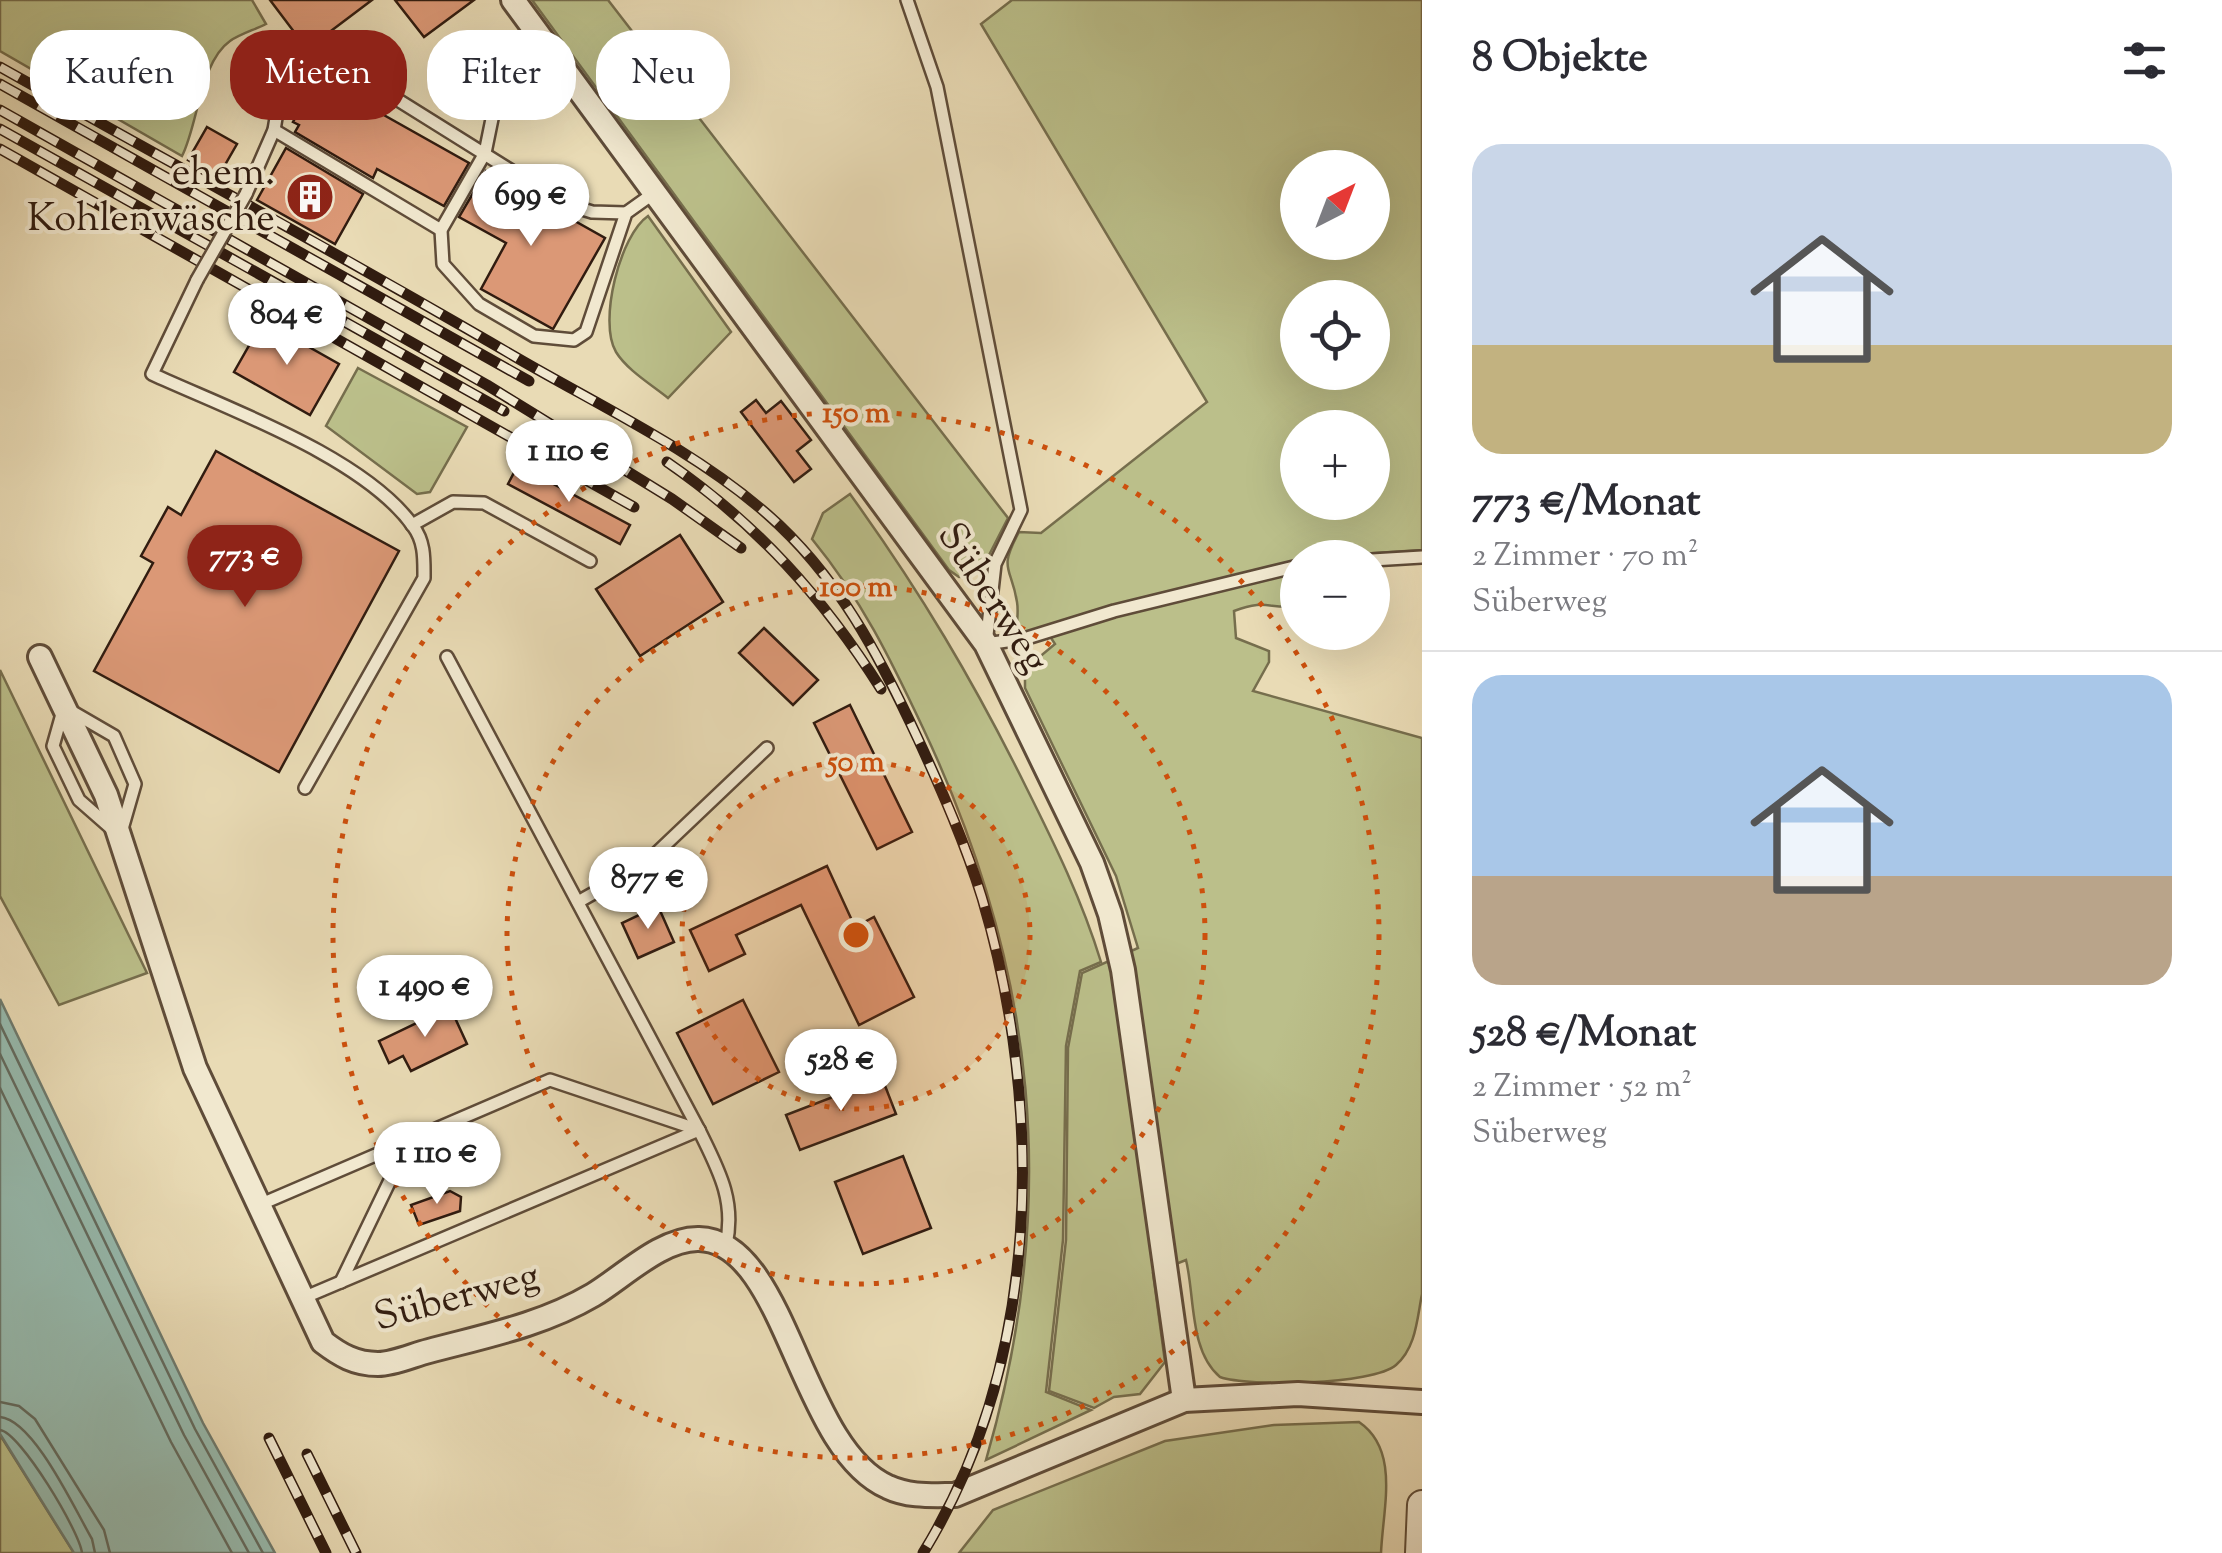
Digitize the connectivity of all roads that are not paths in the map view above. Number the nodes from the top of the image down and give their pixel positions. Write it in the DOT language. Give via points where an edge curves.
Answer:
graph roads {
  1 [pos="512,0"];
  2 [pos="907,0"];
  3 [pos="534,30"];
  4 [pos="576,87"];
  5 [pos="492,120"];
  6 [pos="274,130"];
  7 [pos="485,154"];
  8 [pos="654,193"];
  9 [pos="626,213"];
  10 [pos="441,230"];
  11 [pos="412,525"];
  12 [pos="1422,557"];
  13 [pos="1390,559"];
  14 [pos="590,561"];
  15 [pos="1280,570"];
  16 [pos="986,644"];
  17 [pos="447,657"];
  18 [pos="40,658"];
  19 [pos="64,707"];
  20 [pos="766,748"];
  21 [pos="305,788"];
  22 [pos="120,836"];
  23 [pos="578,902"];
  24 [pos="699,1130"];
  25 [pos="409,1140"];
  26 [pos="260,1205"];
  27 [pos="726,1245"];
  28 [pos="341,1282"];
  29 [pos="303,1298"];
  30 [pos="1184,1400"];
  31 [pos="1422,1402"];
  32 [pos="1422,1505"];
  33 [pos="1420,1553"];
  1 -- 3 [label="street, Süberweg"];
  2 -- 16 [label="lane" via="937,87 1021,510 995,564"];
  4 -- 8 [label="street, Süberweg"];
  5 -- 7 [label="lane"];
  6 -- 7 [label="lane" via="282,88 302,60 334,60"];
  6 -- 10 [label="lane"];
  6 -- 11 [label="lane, bridge" via="152,374 311,447"];
  7 -- 9 [label="lane" via="564,203"];
  7 -- 10 [label="lane"];
  8 -- 9 [label="lane"];
  8 -- 16 [label="street, Süberweg"];
  9 -- 10 [label="lane" via="586,332 574,340 534,336 478,304 443,264"];
  11 -- 14 [label="lane" via="453,502 484,503"];
  11 -- 21 [label="lane" via="424,548 424,578"];
  12 -- 13 [label="lane"];
  15 -- 16 [label="lane"];
  16 -- 30 [label="street, Süberweg" via="1110,914"];
  17 -- 23 [label="lane"];
  18 -- 19 [label="street, Süberweg"];
  19 -- 22 [label="street, Süberweg"];
  19 -- 22 [label="lane" via="114,736 135,784"];
  20 -- 23 [label="lane" via="646,864"];
  22 -- 26 [label="street, Süberweg" via="195,1068"];
  23 -- 24 [label="lane"];
  24 -- 25 [label="lane" via="550,1080"];
  24 -- 27 [label="lane" via="726,1188 732,1218"];
  24 -- 28 [label="lane"];
  25 -- 26 [label="lane"];
  25 -- 28 [label="lane"];
  26 -- 29 [label="street, Süberweg"];
  27 -- 29 [label="street, Süberweg" via="697,1238 666,1248 543,1321 378,1364 344,1358 323,1342"];
  27 -- 30 [label="street" via="752,1270 769,1300 839,1447 889,1488 955,1496"];
  28 -- 29 [label="lane"];
  30 -- 31 [label="street" via="1298,1394"];
  32 -- 33 [label="street"];
}
